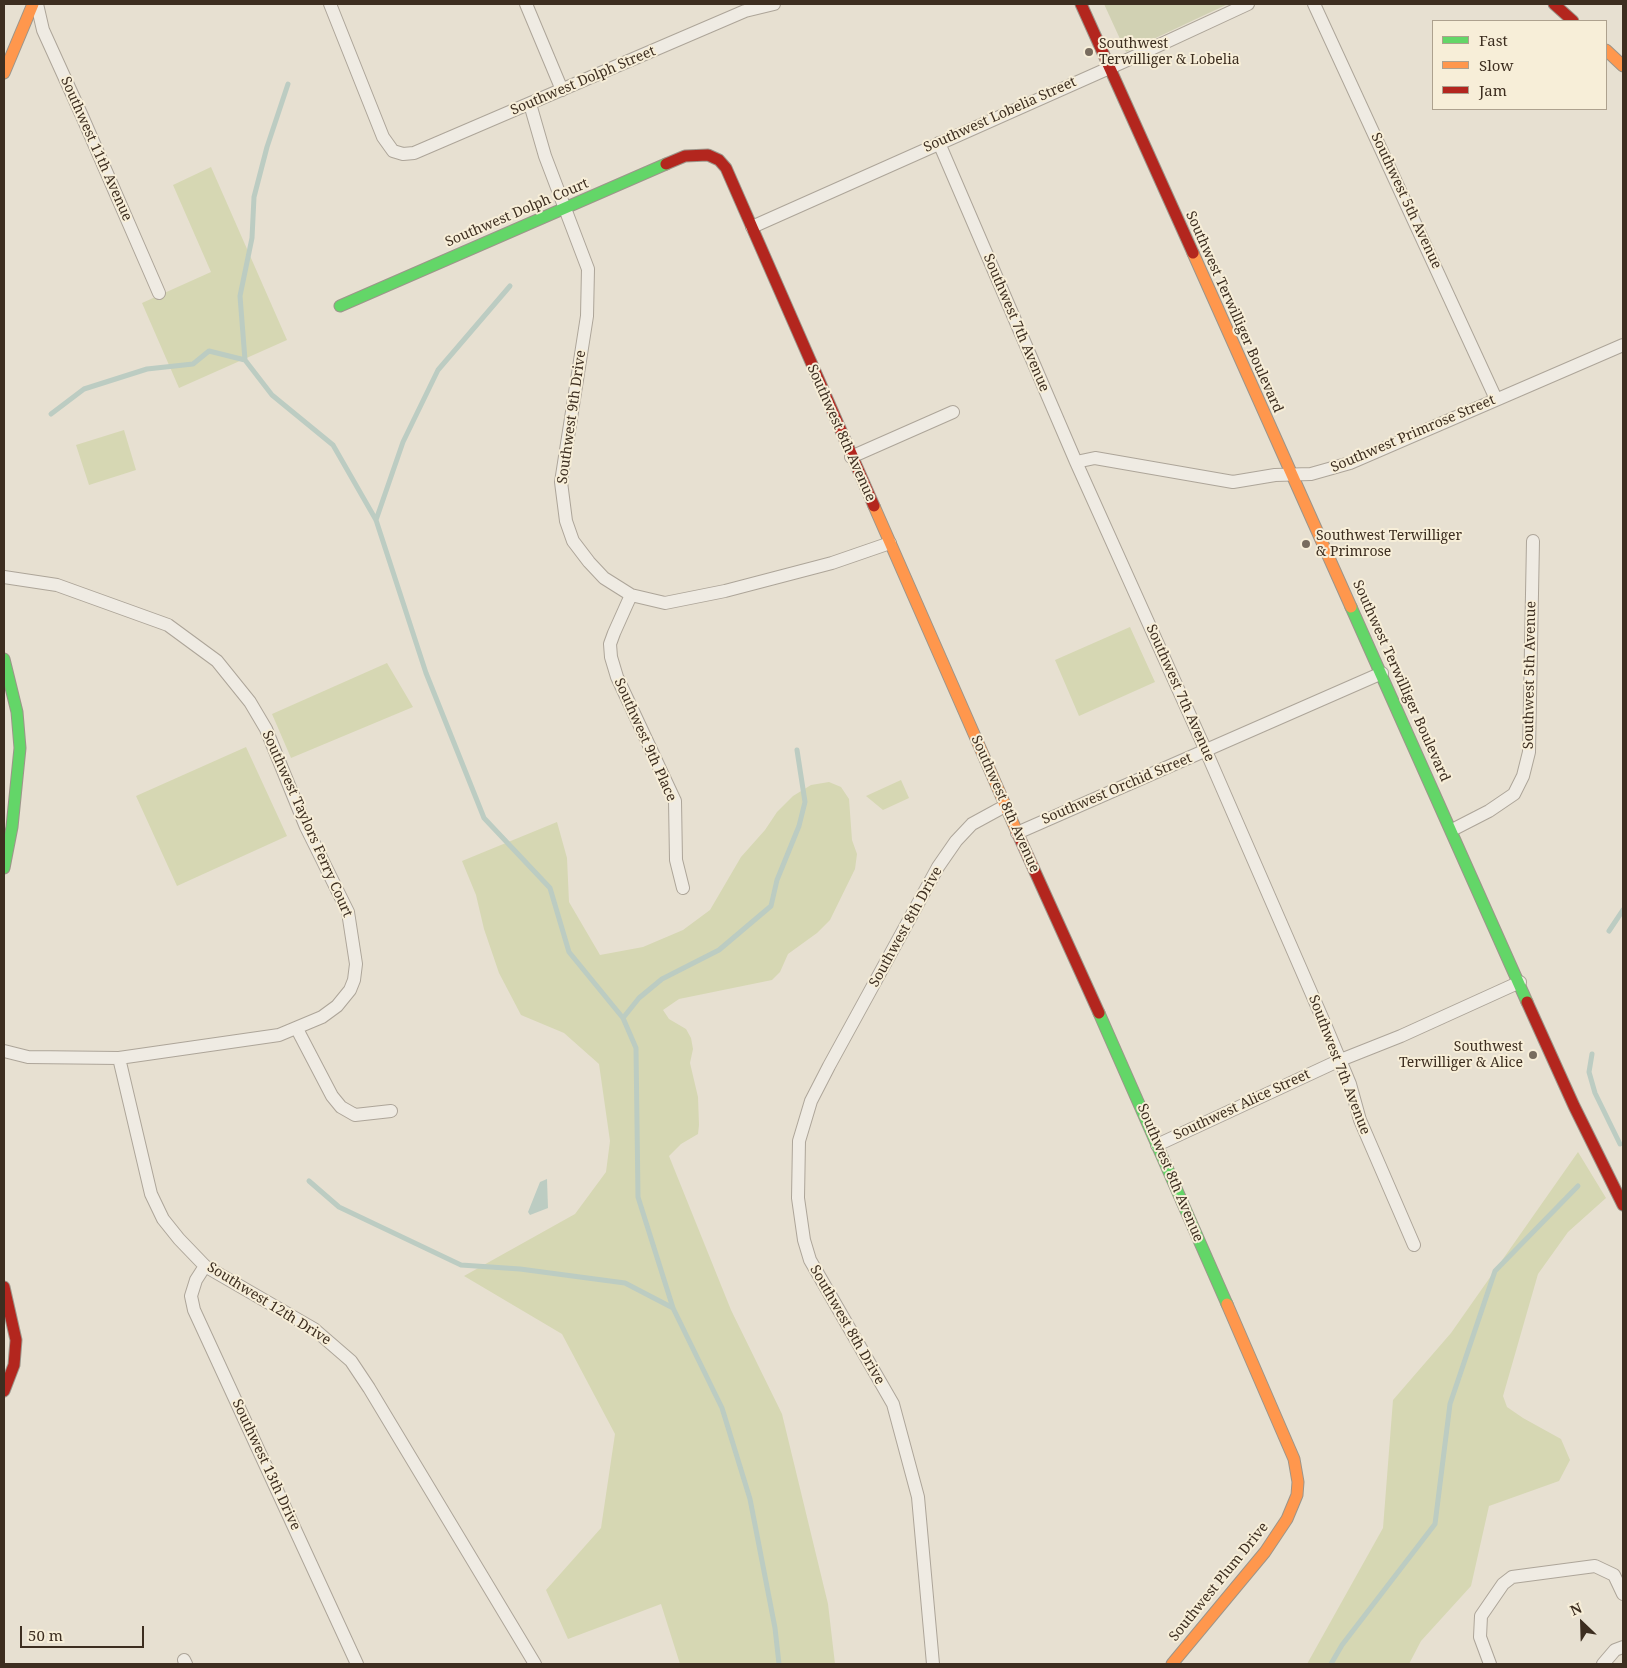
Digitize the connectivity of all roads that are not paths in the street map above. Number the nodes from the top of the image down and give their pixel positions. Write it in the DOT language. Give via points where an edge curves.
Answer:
graph roads {
  1 [pos="33,4"];
  2 [pos="37,4"];
  3 [pos="330,4"];
  4 [pos="526,4"];
  5 [pos="774,4"];
  6 [pos="1081,4"];
  7 [pos="1248,4"];
  8 [pos="1314,4"];
  9 [pos="1554,4"];
  10 [pos="744,7"];
  11 [pos="1572,20"];
  12 [pos="1607,51"];
  13 [pos="1623,66"];
  14 [pos="1109,68"];
  15 [pos="4,73"];
  16 [pos="562,90"];
  17 [pos="530,104"];
  18 [pos="939,143"];
  19 [pos="708,155"];
  20 [pos="565,208"];
  21 [pos="752,227"];
  22 [pos="159,292"];
  23 [pos="340,306"];
  24 [pos="1623,345"];
  25 [pos="1496,399"];
  26 [pos="953,412"];
  27 [pos="851,457"];
  28 [pos="1076,462"];
  29 [pos="1290,475"];
  30 [pos="1533,541"];
  31 [pos="890,543"];
  32 [pos="4,577"];
  33 [pos="631,595"];
  34 [pos="4,659"];
  35 [pos="1382,673"];
  36 [pos="1206,751"];
  37 [pos="1005,806"];
  38 [pos="8,827"];
  39 [pos="1452,830"];
  40 [pos="1017,833"];
  41 [pos="4,868"];
  42 [pos="683,888"];
  43 [pos="1520,982"];
  44 [pos="297,1029"];
  45 [pos="4,1051"];
  46 [pos="119,1058"];
  47 [pos="1338,1061"];
  48 [pos="391,1111"];
  49 [pos="1157,1145"];
  50 [pos="1623,1205"];
  51 [pos="1414,1246"];
  52 [pos="206,1266"];
  53 [pos="4,1287"];
  54 [pos="4,1391"];
  55 [pos="1294,1459"];
  56 [pos="1623,1594"];
  57 [pos="1623,1647"];
  58 [pos="358,1664"];
  59 [pos="535,1664"];
  60 [pos="932,1664"];
  61 [pos="1172,1664"];
  62 [pos="1490,1664"];
  63 [pos="1603,1664"];
  1 -- 15 [label="street"];
  2 -- 22 [label="street, Southwest 11th Avenue" via="42,30"];
  3 -- 17 [label="street, Southwest Dolph Street" via="382,137 393,151 414,154"];
  4 -- 16 [label="street"];
  5 -- 10 [label="street, Southwest Dolph Street"];
  6 -- 14 [label="street, Southwest Terwilliger Boulevard"];
  7 -- 14 [label="street, Southwest Lobelia Street"];
  8 -- 25 [label="street, Southwest 5th Avenue"];
  9 -- 11 [label="street"];
  10 -- 16 [label="street, Southwest Dolph Street"];
  12 -- 13 [label="street"];
  14 -- 18 [label="street, Southwest Lobelia Street"];
  14 -- 29 [label="street, Southwest Terwilliger Boulevard"];
  16 -- 17 [label="street, Southwest Dolph Street"];
  17 -- 20 [label="street, Southwest 9th Drive"];
  18 -- 21 [label="street, Southwest Lobelia Street"];
  18 -- 28 [label="street, Southwest 7th Avenue"];
  19 -- 20 [label="street, Southwest Dolph Court" via="685,156"];
  19 -- 21 [label="street, Southwest 8th Avenue" via="726,168"];
  20 -- 23 [label="street, Southwest Dolph Court"];
  20 -- 33 [label="street, Southwest 9th Drive" via="588,269 590,292 561,482 566,521 573,541 589,562 604,578"];
  21 -- 27 [label="street, Southwest 8th Avenue"];
  24 -- 25 [label="street, Southwest Primrose Street"];
  25 -- 29 [label="street, Southwest Primrose Street" via="1350,463 1311,474"];
  26 -- 27 [label="street"];
  27 -- 31 [label="street, Southwest 8th Avenue"];
  28 -- 29 [label="street, Southwest Primrose Street" via="1095,458 1232,482"];
  28 -- 36 [label="street, Southwest 7th Avenue"];
  29 -- 35 [label="street, Southwest Terwilliger Boulevard"];
  30 -- 39 [label="street, Southwest 5th Avenue" via="1529,752 1523,776 1514,794"];
  31 -- 33 [label="street, Southwest 9th Drive" via="832,563 665,603"];
  31 -- 37 [label="street, Southwest 8th Avenue"];
  32 -- 44 [label="street, Southwest Taylors Ferry Court" via="57,585 168,625 217,661 250,702 266,729 306,827 348,912 352,935 356,964 350,990 322,1017"];
  33 -- 42 [label="street, Southwest 9th Place" via="610,644 610,657 675,801 676,860"];
  34 -- 38 [label="street" via="20,731 19,769"];
  35 -- 36 [label="street, Southwest Orchid Street"];
  35 -- 39 [label="street, Southwest Terwilliger Boulevard"];
  36 -- 40 [label="street, Southwest Orchid Street"];
  36 -- 47 [label="street, Southwest 7th Avenue"];
  37 -- 40 [label="street, Southwest 8th Avenue"];
  37 -- 60 [label="street, Southwest 8th Drive" via="972,824 938,867 829,1066 811,1102 799,1141 798,1198 810,1260 893,1404 918,1497"];
  38 -- 41 [label="street"];
  39 -- 43 [label="street, Southwest Terwilliger Boulevard"];
  40 -- 49 [label="street, Southwest 8th Avenue"];
  43 -- 47 [label="street, Southwest Alice Street"];
  43 -- 50 [label="street, Southwest Terwilliger Boulevard" via="1574,1106"];
  44 -- 46 [label="street, Southwest Taylors Ferry Court" via="253,1040"];
  44 -- 48 [label="street" via="341,1107 355,1115"];
  45 -- 46 [label="street, Southwest Taylors Ferry Court" via="28,1057"];
  46 -- 52 [label="street, Southwest 12th Drive" via="156,1208 178,1239"];
  47 -- 49 [label="street, Southwest Alice Street"];
  47 -- 51 [label="street, Southwest 7th Avenue"];
  49 -- 55 [label="street, Southwest 8th Avenue"];
  52 -- 58 [label="street, Southwest 13th Drive" via="196,1280 191,1296 194,1310"];
  52 -- 59 [label="street, Southwest 12th Drive" via="314,1329 351,1361"];
  53 -- 54 [label="street" via="16,1340 14,1364"];
  55 -- 61 [label="street, Southwest Plum Drive" via="1297,1496 1287,1519 1265,1552"];
  56 -- 62 [label="street" via="1614,1575 1595,1566 1512,1577 1502,1584 1482,1616 1480,1637"];
  57 -- 63 [label="street" via="1615,1650"];
}
